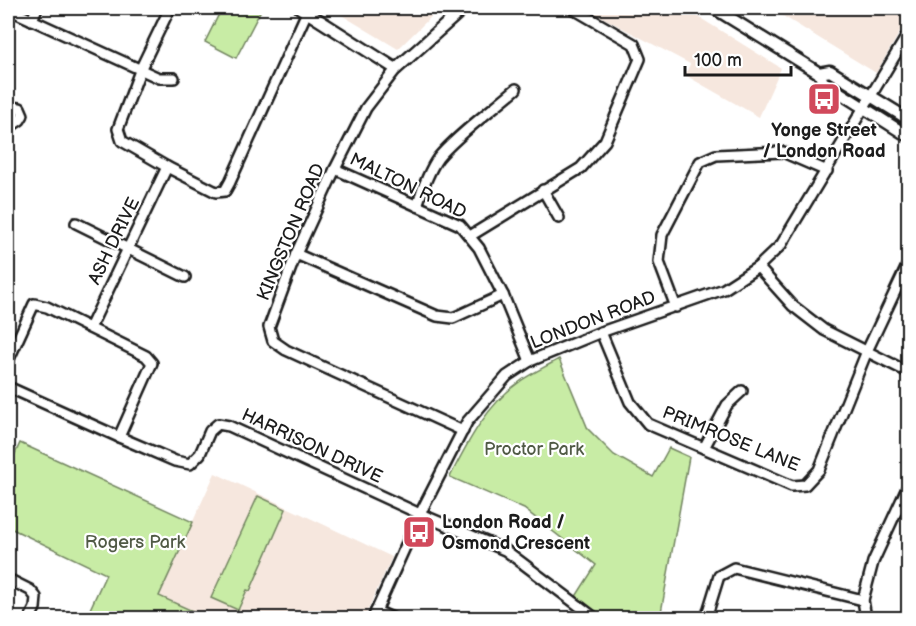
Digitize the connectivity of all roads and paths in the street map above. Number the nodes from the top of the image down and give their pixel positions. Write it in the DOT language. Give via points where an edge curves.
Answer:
graph roads {
  1 [pos="37,8"];
  2 [pos="170,8"];
  3 [pos="464,8"];
  4 [pos="572,8"];
  5 [pos="714,8"];
  6 [pos="8,9"];
  7 [pos="303,10"];
  8 [pos="32,20"];
  9 [pos="909,34"];
  10 [pos="141,68"];
  11 [pos="396,69"];
  12 [pos="819,73"];
  13 [pos="174,78"];
  14 [pos="516,89"];
  15 [pos="872,97"];
  16 [pos="8,107"];
  17 [pos="864,109"];
  18 [pos="909,119"];
  19 [pos="8,128"];
  20 [pos="909,136"];
  21 [pos="167,167"];
  22 [pos="335,169"];
  23 [pos="827,171"];
  24 [pos="543,190"];
  25 [pos="417,206"];
  26 [pos="559,218"];
  27 [pos="76,224"];
  28 [pos="470,236"];
  29 [pos="128,249"];
  30 [pos="296,254"];
  31 [pos="909,264"];
  32 [pos="758,267"];
  33 [pos="185,277"];
  34 [pos="503,295"];
  35 [pos="676,307"];
  36 [pos="90,328"];
  37 [pos="601,332"];
  38 [pos="867,351"];
  39 [pos="530,361"];
  40 [pos="8,362"];
  41 [pos="909,372"];
  42 [pos="8,387"];
  43 [pos="742,391"];
  44 [pos="462,431"];
  45 [pos="119,437"];
  46 [pos="704,448"];
  47 [pos="909,486"];
  48 [pos="420,514"];
  49 [pos="8,579"];
  50 [pos="863,600"];
  51 [pos="374,615"];
  52 [pos="30,618"];
  53 [pos="392,618"];
  54 [pos="596,618"];
  55 [pos="706,618"];
  56 [pos="866,618"];
  1 -- 8 [label="street"];
  2 -- 10 [label="street"];
  3 -- 11 [label="main road, KINGSTON ROAD"];
  4 -- 24 [label="street" via="634,44 640,59 605,141 581,168"];
  5 -- 12 [label="main road"];
  6 -- 8 [label="street"];
  7 -- 11 [label="main road"];
  7 -- 21 [label="street" via="225,191 216,192"];
  8 -- 10 [label="street"];
  9 -- 15 [label="street, LONDON ROAD"];
  10 -- 13 [label="street" via="159,78"];
  10 -- 21 [label="street" via="118,129 122,141"];
  11 -- 22 [label="street, KINGSTON ROAD" via="366,108"];
  12 -- 15 [label="main road" via="830,71"];
  12 -- 17 [label="main road" via="823,82"];
  14 -- 25 [label="street" via="438,159"];
  15 -- 17 [label="street, LONDON ROAD"];
  15 -- 18 [label="main road"];
  16 -- 19 [label="street" via="20,108 23,115"];
  17 -- 20 [label="main road"];
  17 -- 23 [label="street, LONDON ROAD"];
  21 -- 29 [label="street, ASH DRIVE"];
  22 -- 25 [label="street, MALTON ROAD"];
  22 -- 30 [label="street, KINGSTON ROAD"];
  23 -- 32 [label="street, LONDON ROAD" via="781,245"];
  23 -- 35 [label="street" via="783,152 716,155 700,162 662,235 659,262"];
  24 -- 26 [label="street"];
  24 -- 28 [label="street"];
  25 -- 28 [label="street, MALTON ROAD" via="460,225"];
  27 -- 29 [label="street"];
  28 -- 34 [label="street, MALTON ROAD"];
  29 -- 33 [label="street"];
  29 -- 36 [label="street, ASH DRIVE"];
  30 -- 34 [label="street" via="437,316 453,318"];
  30 -- 44 [label="street, KINGSTON ROAD" via="269,327 273,341"];
  31 -- 38 [label="street, PRIMROSE LANE"];
  32 -- 35 [label="street, LONDON ROAD" via="724,288"];
  32 -- 38 [label="street" via="793,306 824,330"];
  34 -- 39 [label="street, MALTON ROAD"];
  35 -- 37 [label="street, LONDON ROAD"];
  36 -- 40 [label="street" via="33,304"];
  36 -- 45 [label="street" via="146,356 152,363"];
  37 -- 39 [label="street, LONDON ROAD"];
  37 -- 46 [label="street, PRIMROSE LANE" via="630,402 648,424"];
  38 -- 41 [label="street"];
  38 -- 46 [label="street, PRIMROSE LANE" via="819,470 805,485 792,486"];
  39 -- 44 [label="street, LONDON ROAD" via="507,376"];
  42 -- 45 [label="street, HARRISON DRIVE"];
  43 -- 46 [label="street" via="727,405"];
  44 -- 48 [label="street, LONDON ROAD"];
  45 -- 48 [label="street, HARRISON DRIVE" via="190,464 200,454 210,431 218,424 229,426"];
  47 -- 50 [label="street" via="873,562"];
  48 -- 51 [label="street, LONDON ROAD"];
  48 -- 54 [label="street" via="505,550"];
  49 -- 52 [label="street" via="36,597"];
  50 -- 55 [label="street" via="734,568 719,576"];
  50 -- 56 [label="street"];
  51 -- 53 [label="street"];
}
